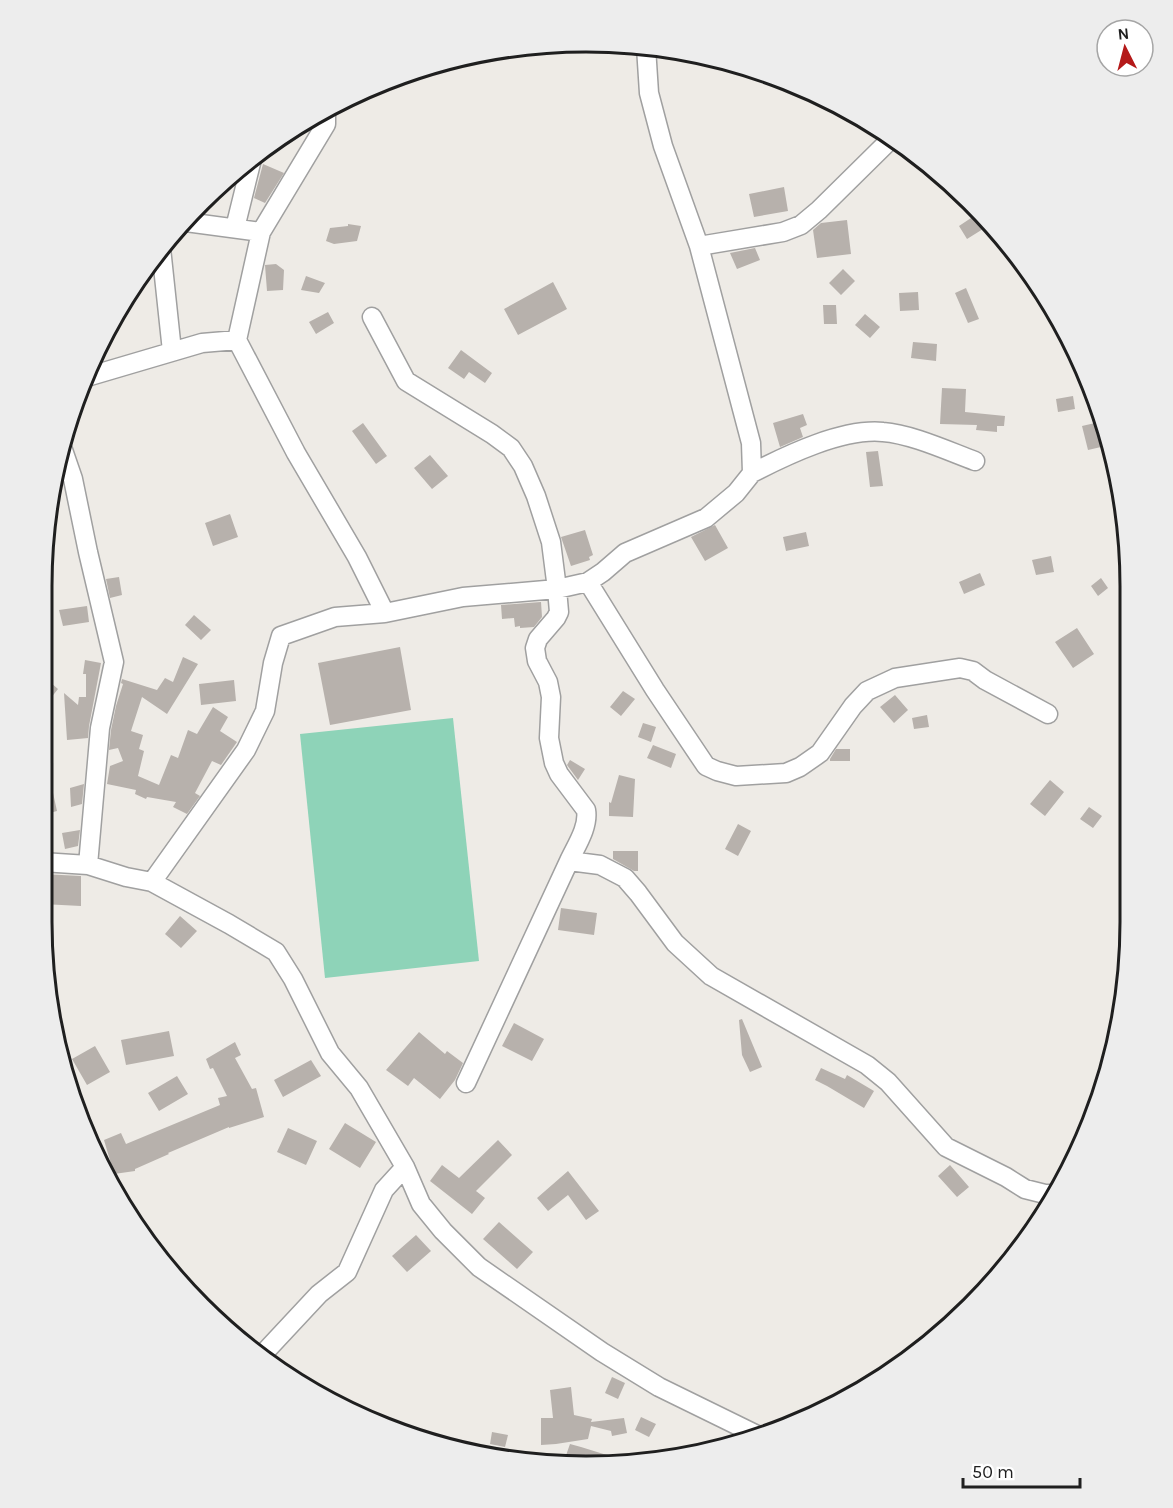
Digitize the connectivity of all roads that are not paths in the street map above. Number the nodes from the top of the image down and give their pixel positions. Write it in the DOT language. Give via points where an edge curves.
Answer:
graph roads {
  1 [pos="647,56"];
  2 [pos="326,121"];
  3 [pos="886,144"];
  4 [pos="249,173"];
  5 [pos="195,223"];
  6 [pos="235,228"];
  7 [pos="261,232"];
  8 [pos="699,246"];
  9 [pos="162,262"];
  10 [pos="372,316"];
  11 [pos="237,340"];
  12 [pos="172,351"];
  13 [pos="97,374"];
  14 [pos="975,461"];
  15 [pos="67,463"];
  16 [pos="752,473"];
  17 [pos="588,582"];
  18 [pos="557,589"];
  19 [pos="385,613"];
  20 [pos="1048,714"];
  21 [pos="569,861"];
  22 [pos="52,863"];
  23 [pos="88,865"];
  24 [pos="152,882"];
  25 [pos="466,1083"];
  26 [pos="405,1167"];
  27 [pos="1046,1194"];
  28 [pos="267,1349"];
  29 [pos="742,1432"];
  1 -- 8 [label="street" via="649,93 663,146"];
  2 -- 7 [label="street"];
  3 -- 8 [label="street" via="801,225 783,232"];
  4 -- 6 [label="street"];
  5 -- 6 [label="street"];
  6 -- 7 [label="street"];
  7 -- 11 [label="street"];
  8 -- 16 [label="street" via="751,443"];
  9 -- 12 [label="street"];
  10 -- 18 [label="street" via="406,381 511,448 536,496 551,542"];
  11 -- 12 [label="street"];
  11 -- 19 [label="street"];
  12 -- 13 [label="street"];
  14 -- 16 [label="street" via="881,431 844,436 791,453"];
  15 -- 23 [label="street" via="114,662 100,728"];
  16 -- 17 [label="street" via="736,493 706,518 625,553"];
  17 -- 18 [label="street"];
  17 -- 20 [label="street" via="706,766 717,771 736,776 786,773 800,767 820,753 867,691 895,678 960,668 973,671"];
  18 -- 19 [label="street" via="462,597"];
  18 -- 21 [label="street" via="559,612 535,648 551,697 549,738 554,763 587,817"];
  19 -- 24 [label="street" via="335,617 281,636 265,711 246,750"];
  21 -- 25 [label="street"];
  21 -- 27 [label="street" via="600,865 625,878 675,943 711,976 867,1065 888,1082 946,1147 1025,1189"];
  22 -- 23 [label="street"];
  23 -- 24 [label="street"];
  24 -- 26 [label="street" via="276,952 330,1053 359,1088"];
  26 -- 28 [label="street" via="384,1190 346,1272 319,1294"];
  26 -- 29 [label="street" via="421,1204 479,1267 602,1352"];
}
